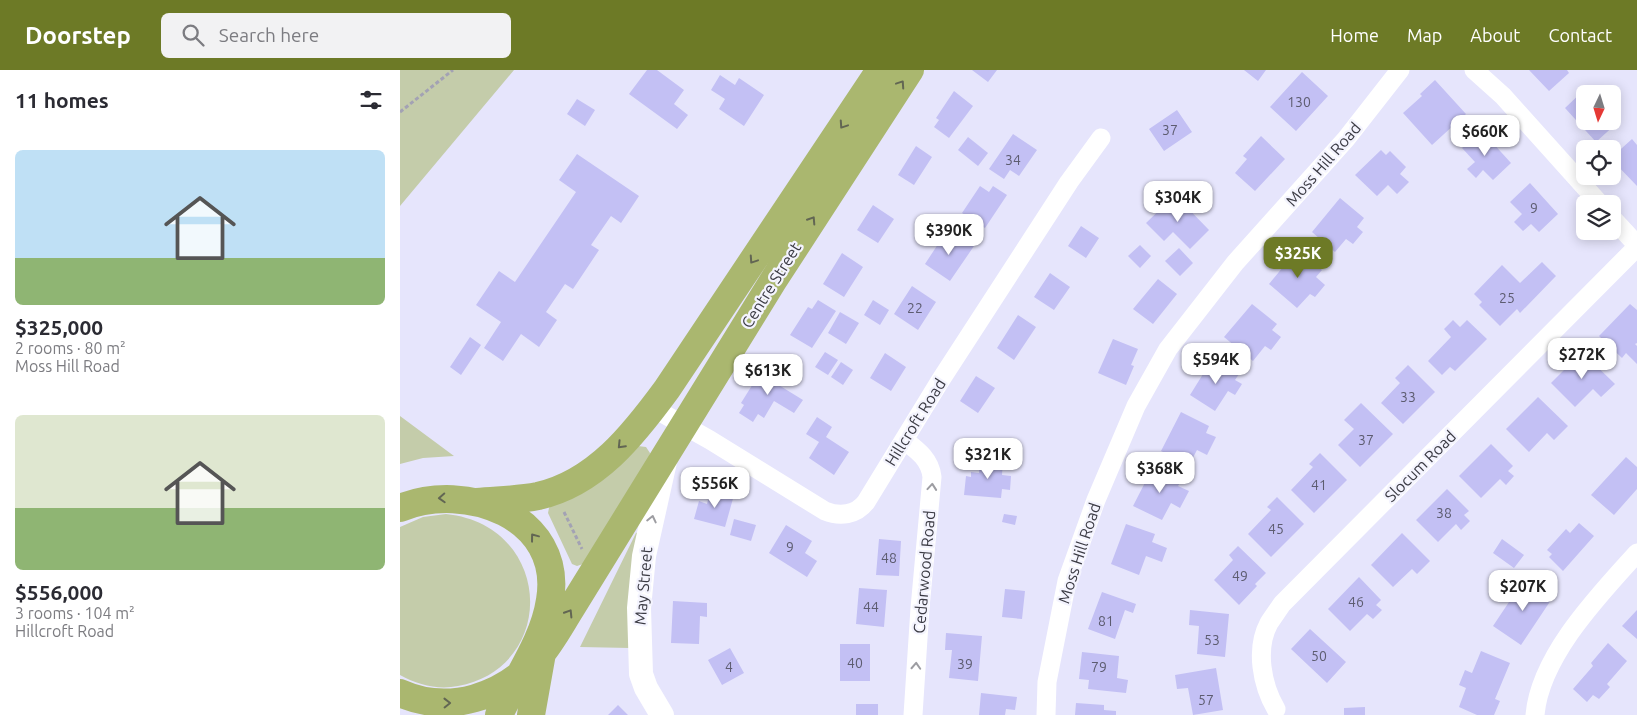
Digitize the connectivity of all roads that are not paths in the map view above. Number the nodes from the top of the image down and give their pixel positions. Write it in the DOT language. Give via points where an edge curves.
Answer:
graph roads {
  1 [pos="880,70"];
  2 [pos="910,70"];
  3 [pos="1400,70"];
  4 [pos="1474,70"];
  5 [pos="1101,138"];
  6 [pos="1592,195"];
  7 [pos="1621,228"];
  8 [pos="1637,246"];
  9 [pos="653,408"];
  10 [pos="684,425"];
  11 [pos="904,440"];
  12 [pos="667,454"];
  13 [pos="477,502"];
  14 [pos="402,506"];
  15 [pos="1637,553"];
  16 [pos="542,653"];
  17 [pos="518,676"];
  18 [pos="400,693"];
  19 [pos="1276,709"];
  20 [pos="499,715"];
  21 [pos="532,715"];
  22 [pos="662,715"];
  23 [pos="913,715"];
  24 [pos="1046,715"];
  25 [pos="1535,715"];
  1 -- 9 [label="highway, Centre Street, one-way"];
  10 -- 2 [label="highway, Centre Street, one-way" via="810,222"];
  3 -- 24 [label="street, Moss Hill Road" via="1346,139 1235,263 1168,349 1141,398 1096,500 1067,581 1047,682"];
  4 -- 6 [label="street" via="1503,96"];
  5 -- 11 [label="street, Hillcroft Road" via="1069,182"];
  7 -- 8 [label="street"];
  8 -- 19 [label="street, Slocum Road" via="1282,604 1268,625 1263,642 1262,664 1269,698"];
  9 -- 10 [label="street, Hillcroft Road"];
  9 -- 13 [label="highway, Centre Street, one-way" via="609,458 578,480 539,496"];
  10 -- 11 [label="street, Hillcroft Road" via="822,510 836,515 850,513 864,504"];
  10 -- 12 [label="highway, Centre Street"];
  23 -- 11 [label="street, Cedarwood Road, one-way" via="932,477 926,459"];
  16 -- 12 [label="highway, Centre Street, one-way"];
  22 -- 12 [label="street, May Street, one-way" via="641,674 639,608 644,556"];
  13 -- 14 [label="highway, Centre Street, one-way" via="446,498"];
  17 -- 13 [label="highway, Centre Street, one-way" via="540,635 548,610 549,565 540,544 521,522 501,510"];
  15 -- 25 [label="street" via="1568,635 1544,678"];
  16 -- 17 [label="highway, Centre Street"];
  16 -- 21 [label="highway"];
  18 -- 17 [label="highway, Centre Street, one-way" via="436,704 454,704 490,694"];
  17 -- 20 [label="highway"];
}
